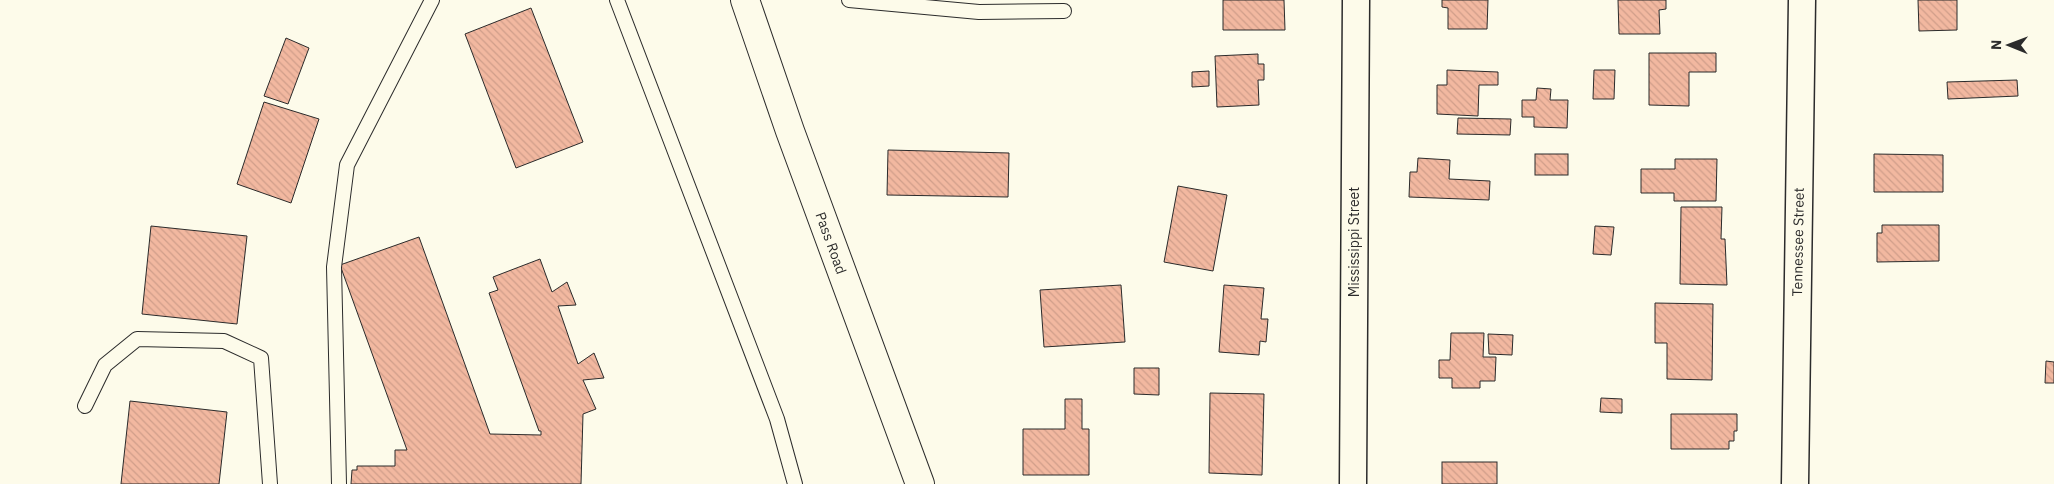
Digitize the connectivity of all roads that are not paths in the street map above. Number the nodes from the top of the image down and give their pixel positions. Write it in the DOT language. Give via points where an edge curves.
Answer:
graph roads {
  1 [pos="432,0"];
  2 [pos="617,0"];
  3 [pos="745,0"];
  4 [pos="849,0"];
  5 [pos="1356,0"];
  6 [pos="1802,0"];
  7 [pos="926,3"];
  8 [pos="1064,10"];
  9 [pos="85,406"];
  10 [pos="270,484"];
  11 [pos="340,484"];
  12 [pos="795,484"];
  13 [pos="920,484"];
  14 [pos="1353,484"];
  15 [pos="1795,484"];
  1 -- 11 [label="lane" via="347,165 334,267"];
  2 -- 12 [label="lane" via="777,419"];
  3 -- 13 [label="main road, Pass Road"];
  4 -- 7 [label="lane"];
  5 -- 14 [label="street, Mississippi Street"];
  6 -- 15 [label="street, Tennessee Street"];
  7 -- 8 [label="lane" via="979,12"];
  9 -- 10 [label="lane" via="105,365 137,340 224,341 261,358"];
}
